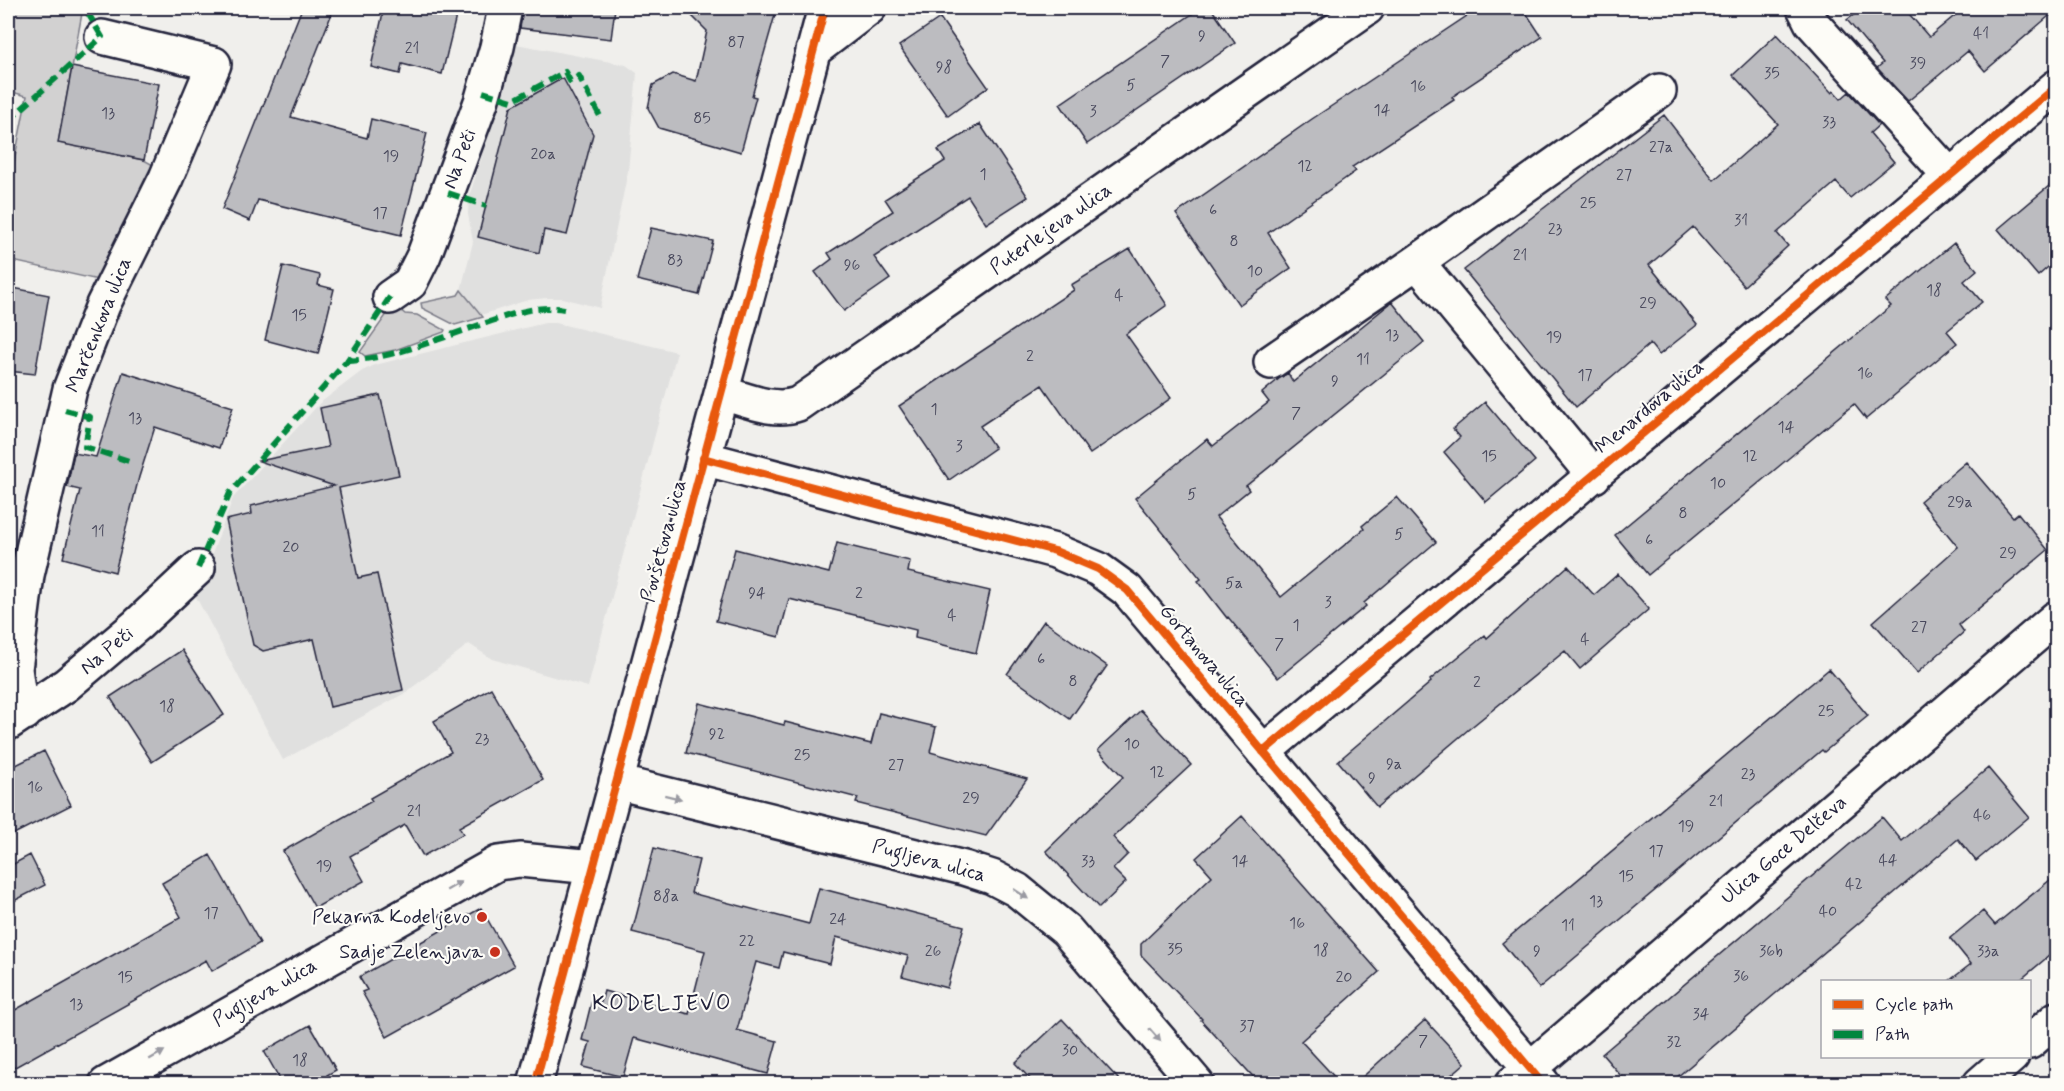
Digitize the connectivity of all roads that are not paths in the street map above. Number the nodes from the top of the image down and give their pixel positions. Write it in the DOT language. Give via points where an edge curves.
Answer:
graph roads {
  1 [pos="505,8"];
  2 [pos="825,8"];
  3 [pos="869,8"];
  4 [pos="1367,8"];
  5 [pos="1804,8"];
  6 [pos="102,37"];
  7 [pos="813,51"];
  8 [pos="2056,87"];
  9 [pos="1659,91"];
  10 [pos="1950,176"];
  11 [pos="1417,262"];
  12 [pos="390,297"];
  13 [pos="1271,362"];
  14 [pos="722,393"];
  15 [pos="703,458"];
  16 [pos="1594,476"];
  17 [pos="198,568"];
  18 [pos="2056,618"];
  19 [pos="16,718"];
  20 [pos="1263,752"];
  21 [pos="616,782"];
  22 [pos="593,867"];
  23 [pos="2056,1019"];
  24 [pos="2031,1041"];
  25 [pos="2010,1058"];
  26 [pos="1528,1078"];
  27 [pos="106,1083"];
  28 [pos="535,1083"];
  29 [pos="1197,1083"];
  30 [pos="1980,1083"];
  1 -- 12 [label="street, Na Peči" via="481,102 424,255 410,283"];
  2 -- 7 [label="street, Povšetova ulica"];
  3 -- 7 [label="street"];
  4 -- 14 [label="street, Puterlejeva ulica" via="798,404 775,408"];
  5 -- 10 [label="street" via="1811,22"];
  6 -- 19 [label="street, Marčenkova ulica" via="214,64 166,178 104,304 70,389 27,575 15,669 19,697"];
  7 -- 14 [label="street, Povšetova ulica"];
  8 -- 10 [label="street, Menardova ulica"];
  9 -- 11 [label="street"];
  10 -- 16 [label="street, Menardova ulica"];
  11 -- 13 [label="street"];
  11 -- 16 [label="street, Menardova ulica"];
  14 -- 15 [label="street, Povšetova ulica"];
  15 -- 20 [label="street, Gortanova ulica" via="1055,551 1098,569 1127,590"];
  15 -- 21 [label="street, Povšetova ulica"];
  16 -- 20 [label="street, Menardova ulica"];
  17 -- 19 [label="street, Na Peči" via="66,685"];
  18 -- 26 [label="street, Ulica Goce Delčeva"];
  20 -- 26 [label="street, Gortanova ulica"];
  21 -- 22 [label="street, Povšetova ulica"];
  21 -- 29 [label="street, Pugljeva ulica, one-way" via="964,868 1017,890 1066,930"];
  27 -- 22 [label="street, Pugljeva ulica, one-way" via="498,863 520,860"];
  22 -- 28 [label="street, Povšetova ulica"];
  23 -- 24 [label="street"];
  25 -- 30 [label="street"];
}
